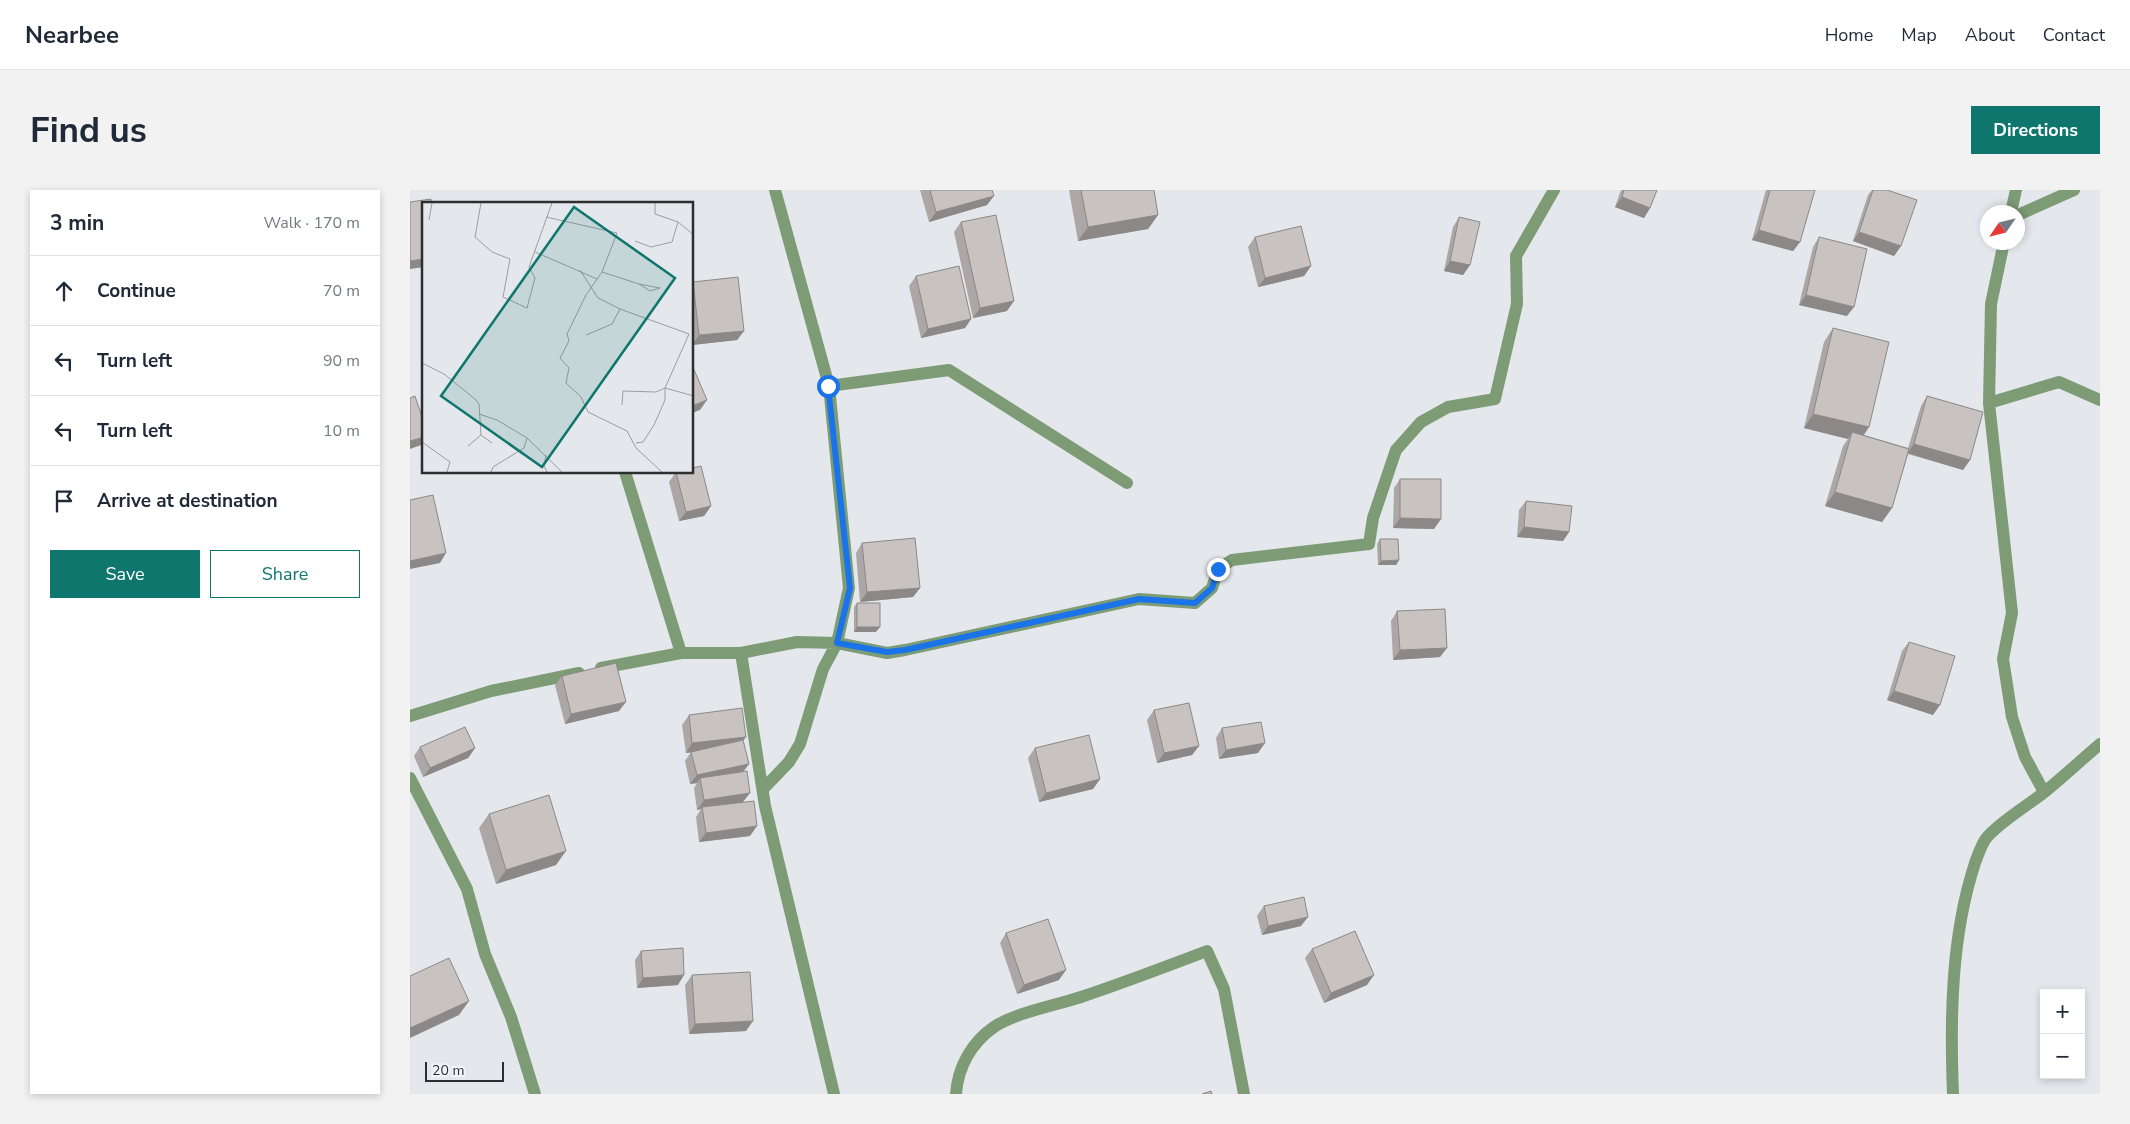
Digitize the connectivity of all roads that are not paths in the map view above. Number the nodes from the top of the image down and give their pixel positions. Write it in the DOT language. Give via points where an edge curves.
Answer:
graph roads {
  1 [pos="775,190"];
  2 [pos="1554,190"];
  3 [pos="2016,190"];
  4 [pos="2074,190"];
  5 [pos="2013,205"];
  6 [pos="2025,212"];
  7 [pos="2002,250"];
  8 [pos="828,386"];
  9 [pos="2100,400"];
  10 [pos="1989,403"];
  11 [pos="626,474"];
  12 [pos="1127,482"];
  13 [pos="837,643"];
  14 [pos="681,652"];
  15 [pos="741,652"];
  16 [pos="410,716"];
  17 [pos="2100,744"];
  18 [pos="410,778"];
  19 [pos="762,789"];
  20 [pos="2044,792"];
  21 [pos="535,1094"];
  22 [pos="834,1094"];
  23 [pos="956,1094"];
  24 [pos="1244,1094"];
  25 [pos="1953,1094"];
  1 -- 8 [label="street"];
  2 -- 13 [label="street" via="1516,256 1517,304 1495,399 1448,407 1421,422 1396,450 1373,518 1370,544 1232,560 1218,569 1212,588 1195,603 1139,599 896,652"];
  3 -- 5 [label="street"];
  4 -- 6 [label="street"];
  7 -- 10 [label="street" via="1991,304"];
  8 -- 12 [label="street" via="949,370"];
  8 -- 13 [label="street" via="850,588"];
  9 -- 10 [label="street" via="2059,382"];
  10 -- 20 [label="street" via="2012,613 2003,659 2012,717 2022,749"];
  11 -- 14 [label="street"];
  13 -- 15 [label="street" via="797,642"];
  13 -- 19 [label="street" via="823,669 800,744 789,762"];
  14 -- 15 [label="street"];
  14 -- 16 [label="street" via="491,691"];
  15 -- 19 [label="street"];
  17 -- 20 [label="street"];
  18 -- 21 [label="street" via="467,889 485,954 511,1017"];
  19 -- 22 [label="street"];
  20 -- 25 [label="street" via="1986,837 1970,881 1959,935 1953,1000"];
  23 -- 24 [label="street" via="963,1061 974,1045 995,1026 1207,951 1224,989"];
}
